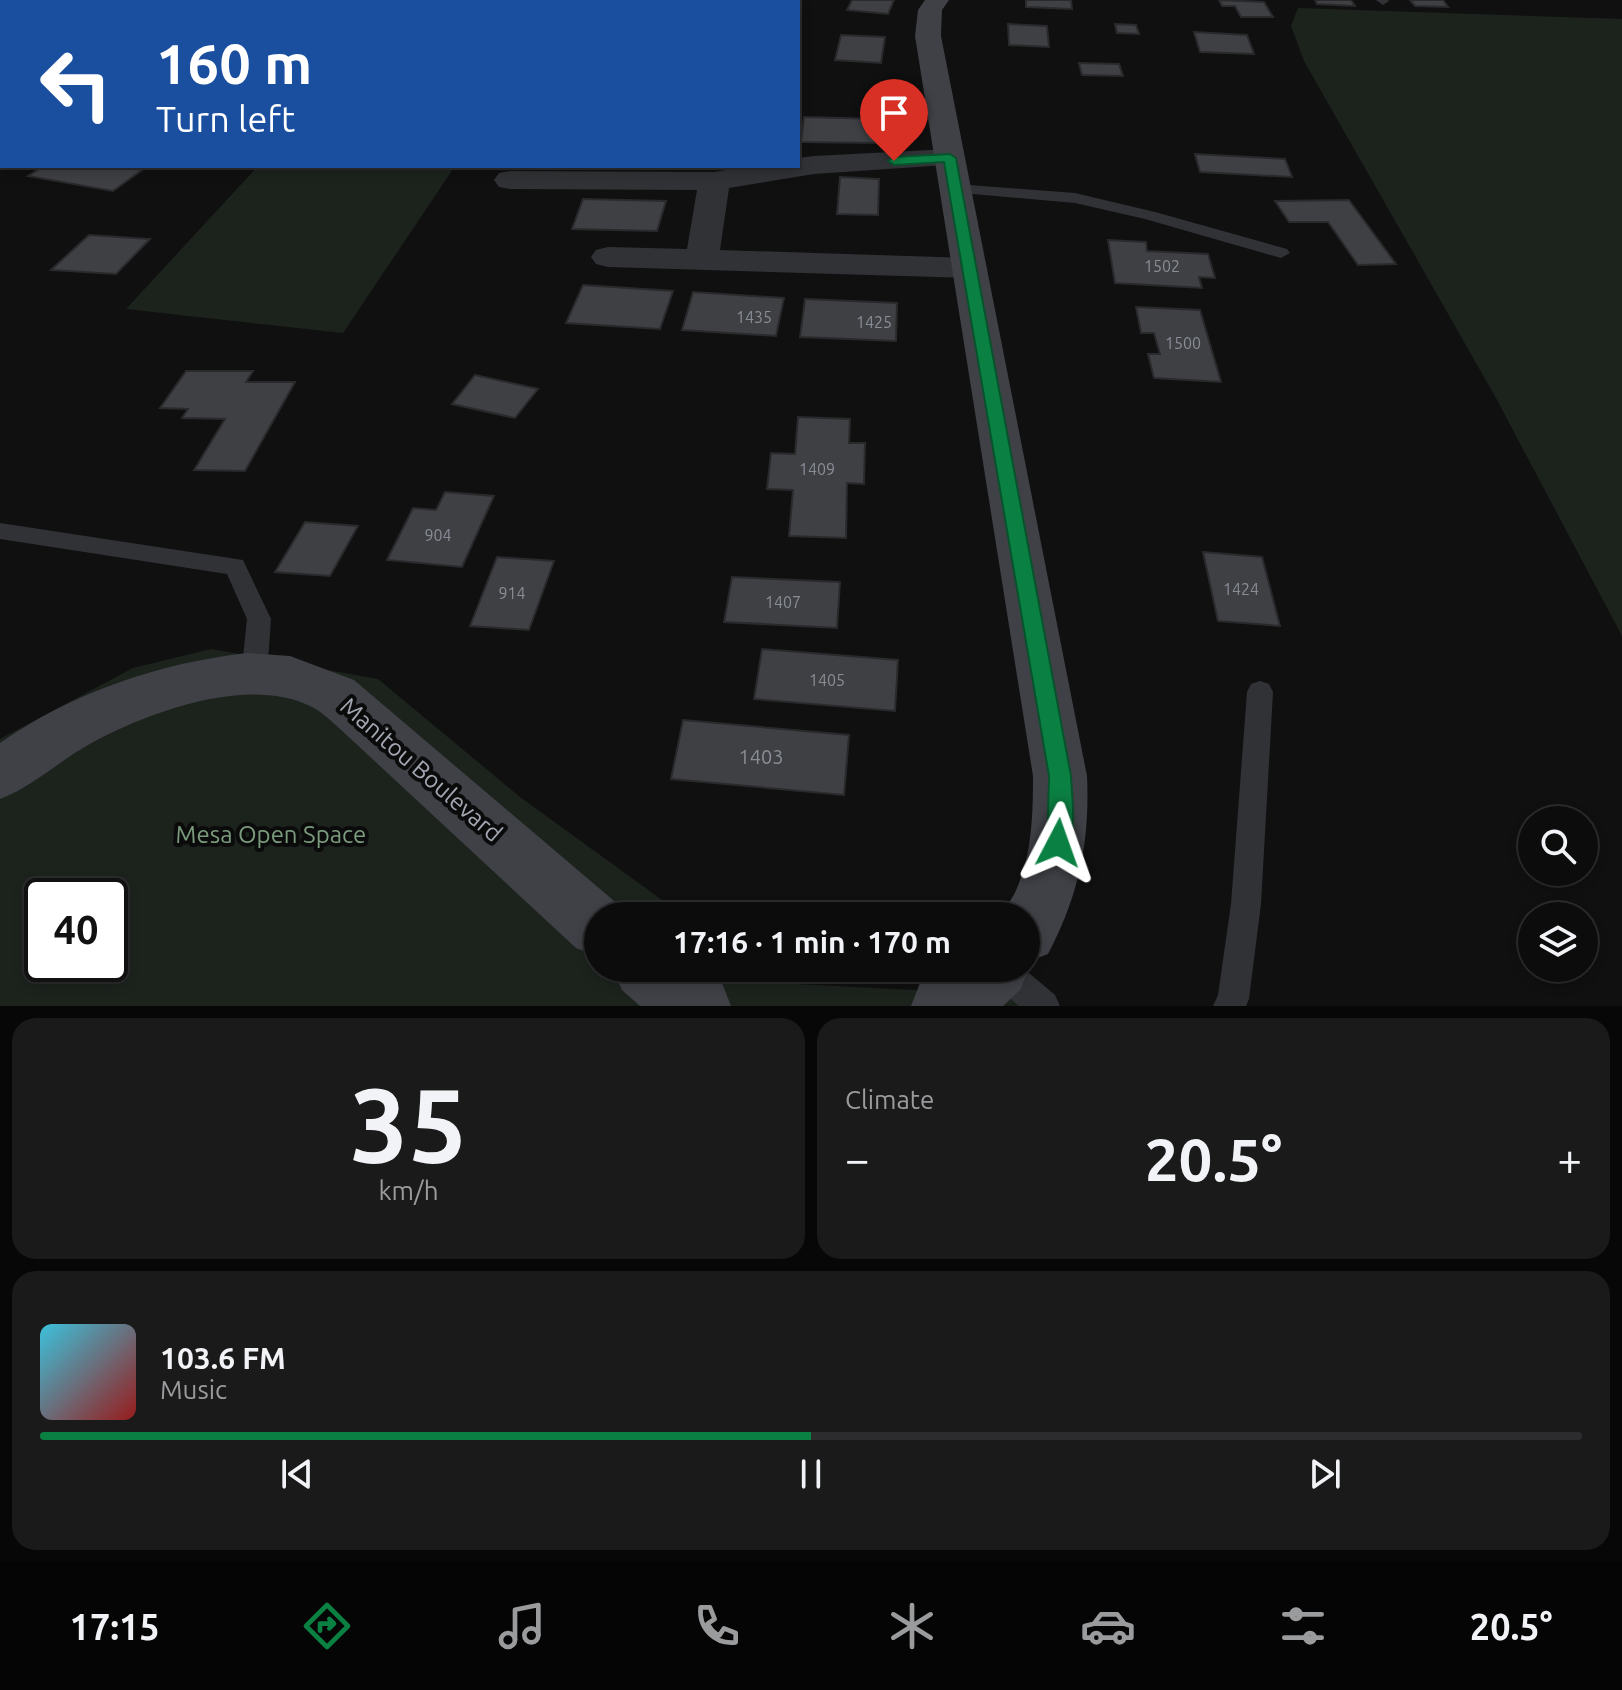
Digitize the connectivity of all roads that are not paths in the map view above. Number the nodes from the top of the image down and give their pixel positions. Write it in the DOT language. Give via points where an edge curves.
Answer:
graph roads {
  1 [pos="937,0"];
  2 [pos="800,167"];
  3 [pos="795,168"];
  4 [pos="953,173"];
  5 [pos="510,180"];
  6 [pos="714,181"];
  7 [pos="1281,253"];
  8 [pos="608,257"];
  9 [pos="702,260"];
  10 [pos="970,268"];
  11 [pos="0,531"];
  12 [pos="254,676"];
  13 [pos="1260,692"];
  14 [pos="0,774"];
  15 [pos="1040,909"];
  16 [pos="584,914"];
  17 [pos="660,982"];
  18 [pos="982,982"];
  19 [pos="1015,982"];
  20 [pos="699,1006"];
  21 [pos="943,1006"];
  22 [pos="1044,1006"];
  23 [pos="1229,1006"];
  1 -- 4 [label="street" via="930,10 928,36"];
  2 -- 4 [label="street"];
  3 -- 6 [label="street"];
  4 -- 7 [label="lane" via="1149,215"];
  4 -- 10 [label="street"];
  5 -- 6 [label="street"];
  6 -- 9 [label="street"];
  8 -- 9 [label="street"];
  9 -- 10 [label="street"];
  10 -- 15 [label="street" via="1060,776 1062,818 1055,868"];
  11 -- 12 [label="lane" via="235,566 259,619"];
  12 -- 14 [label="street, Manitou Boulevard" via="199,680 149,693 47,739"];
  12 -- 16 [label="street, Manitou Boulevard" via="328,690"];
  13 -- 23 [label="lane" via="1246,904"];
  17 -- 20 [label="street"];
  18 -- 21 [label="street"];
  19 -- 22 [label="lane"];
}
